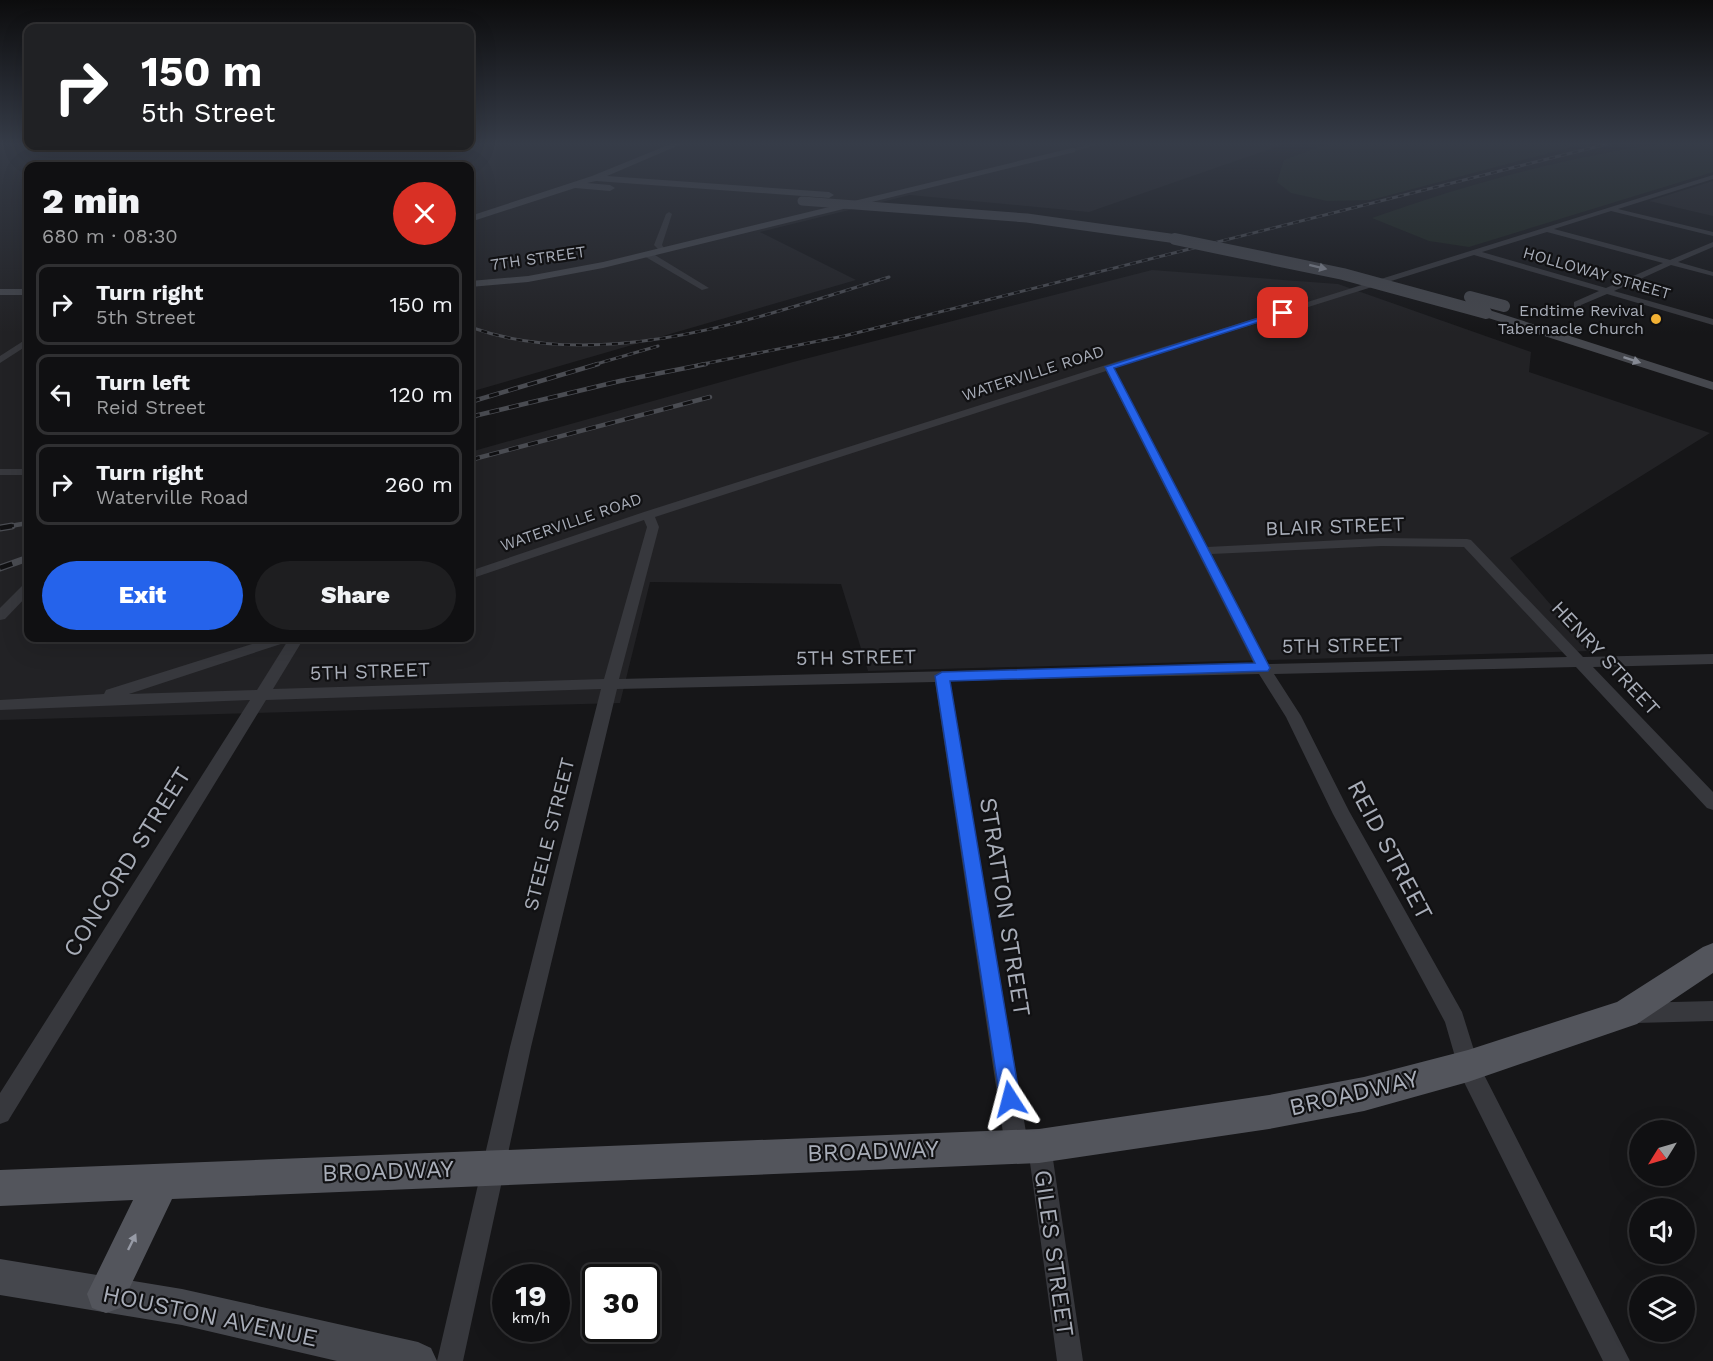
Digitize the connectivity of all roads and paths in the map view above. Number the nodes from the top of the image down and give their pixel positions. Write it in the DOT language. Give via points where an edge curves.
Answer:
graph roads {
  1 [pos="509,207"];
  2 [pos="843,207"];
  3 [pos="874,207"];
  4 [pos="977,207"];
  5 [pos="1618,207"];
  6 [pos="1610,209"];
  7 [pos="669,214"];
  8 [pos="474,218"];
  9 [pos="1545,229"];
  10 [pos="1713,234"];
  11 [pos="1237,240"];
  12 [pos="1713,244"];
  13 [pos="662,251"];
  14 [pos="1473,252"];
  15 [pos="647,254"];
  16 [pos="1308,255"];
  17 [pos="1671,263"];
  18 [pos="1713,274"];
  19 [pos="1421,283"];
  20 [pos="474,284"];
  21 [pos="705,288"];
  22 [pos="1605,290"];
  23 [pos="0,292"];
  24 [pos="24,292"];
  25 [pos="1462,294"];
  26 [pos="1577,308"];
  27 [pos="1713,322"];
  28 [pos="24,344"];
  29 [pos="0,360"];
  30 [pos="1109,367"];
  31 [pos="1713,373"];
  32 [pos="1713,386"];
  33 [pos="0,472"];
  34 [pos="24,472"];
  35 [pos="648,515"];
  36 [pos="1467,543"];
  37 [pos="1205,551"];
  38 [pos="474,574"];
  39 [pos="24,592"];
  40 [pos="0,616"];
  41 [pos="273,642"];
  42 [pos="294,642"];
  43 [pos="1713,659"];
  44 [pos="1581,660"];
  45 [pos="1263,668"];
  46 [pos="942,676"];
  47 [pos="609,684"];
  48 [pos="261,695"];
  49 [pos="94,700"];
  50 [pos="0,705"];
  51 [pos="1713,803"];
  52 [pos="1713,956"];
  53 [pos="1713,1011"];
  54 [pos="1626,1014"];
  55 [pos="1468,1066"];
  56 [pos="0,1113"];
  57 [pos="1028,1146"];
  58 [pos="492,1167"];
  59 [pos="162,1181"];
  60 [pos="0,1188"];
  61 [pos="0,1277"];
  62 [pos="106,1294"];
  63 [pos="418,1361"];
  64 [pos="450,1361"];
  65 [pos="1070,1361"];
  66 [pos="1617,1361"];
  1 -- 8 [label="street"];
  2 -- 13 [label="street, 7TH STREET"];
  3 -- 32 [label="street, one-way, bridge" via="1024,218 1177,239 1315,267 1486,313"];
  4 -- 11 [label="street" via="1060,213"];
  5 -- 6 [label="street, WATERVILLE ROAD"];
  6 -- 9 [label="street, WATERVILLE ROAD"];
  6 -- 10 [label="street"];
  7 -- 13 [label="street" via="658,245"];
  9 -- 14 [label="street, WATERVILLE ROAD"];
  9 -- 17 [label="street"];
  12 -- 17 [label="street"];
  13 -- 15 [label="street, 7TH STREET"];
  14 -- 22 [label="street, HOLLOWAY STREET"];
  14 -- 30 [label="street, WATERVILLE ROAD"];
  15 -- 20 [label="street, 7TH STREET" via="554,275"];
  15 -- 21 [label="street"];
  16 -- 19 [label="street"];
  17 -- 18 [label="street"];
  17 -- 22 [label="street"];
  22 -- 26 [label="street" via="1577,304"];
  22 -- 27 [label="street, HOLLOWAY STREET"];
  23 -- 24 [label="street"];
  25 -- 31 [label="street, bridge"];
  28 -- 29 [label="street"];
  30 -- 35 [label="street, WATERVILLE ROAD"];
  30 -- 37 [label="street, REID STREET"];
  33 -- 34 [label="street"];
  35 -- 38 [label="street, WATERVILLE ROAD"];
  35 -- 47 [label="street, STEELE STREET" via="653,527"];
  36 -- 37 [label="street, BLAIR STREET" via="1381,542"];
  36 -- 44 [label="street, HENRY STREET"];
  37 -- 45 [label="street, REID STREET"];
  39 -- 40 [label="street"];
  41 -- 49 [label="street"];
  42 -- 48 [label="street, CONCORD STREET"];
  43 -- 44 [label="street, 5TH STREET"];
  44 -- 45 [label="street, 5TH STREET"];
  44 -- 51 [label="street, HENRY STREET"];
  45 -- 46 [label="street, 5TH STREET"];
  45 -- 55 [label="street, REID STREET" via="1293,716 1455,1019"];
  46 -- 47 [label="street, 5TH STREET"];
  46 -- 57 [label="street, STRATTON STREET"];
  47 -- 48 [label="street, 5TH STREET"];
  47 -- 58 [label="street, STEELE STREET"];
  48 -- 49 [label="street, 5TH STREET"];
  48 -- 56 [label="street, CONCORD STREET"];
  49 -- 50 [label="street, 5TH STREET"];
  52 -- 54 [label="main road, BROADWAY"];
  53 -- 54 [label="street"];
  54 -- 55 [label="main road, BROADWAY"];
  55 -- 57 [label="main road, BROADWAY" via="1365,1094 1269,1112"];
  55 -- 66 [label="street, REID STREET"];
  57 -- 58 [label="main road, BROADWAY"];
  57 -- 65 [label="street, GILES STREET"];
  58 -- 59 [label="main road, BROADWAY"];
  58 -- 64 [label="street, STEELE STREET"];
  59 -- 60 [label="main road, BROADWAY"];
  62 -- 59 [label="main road, one-way"];
  61 -- 62 [label="street, HOUSTON AVENUE"];
  62 -- 63 [label="street, HOUSTON AVENUE" via="182,1307"];
}
